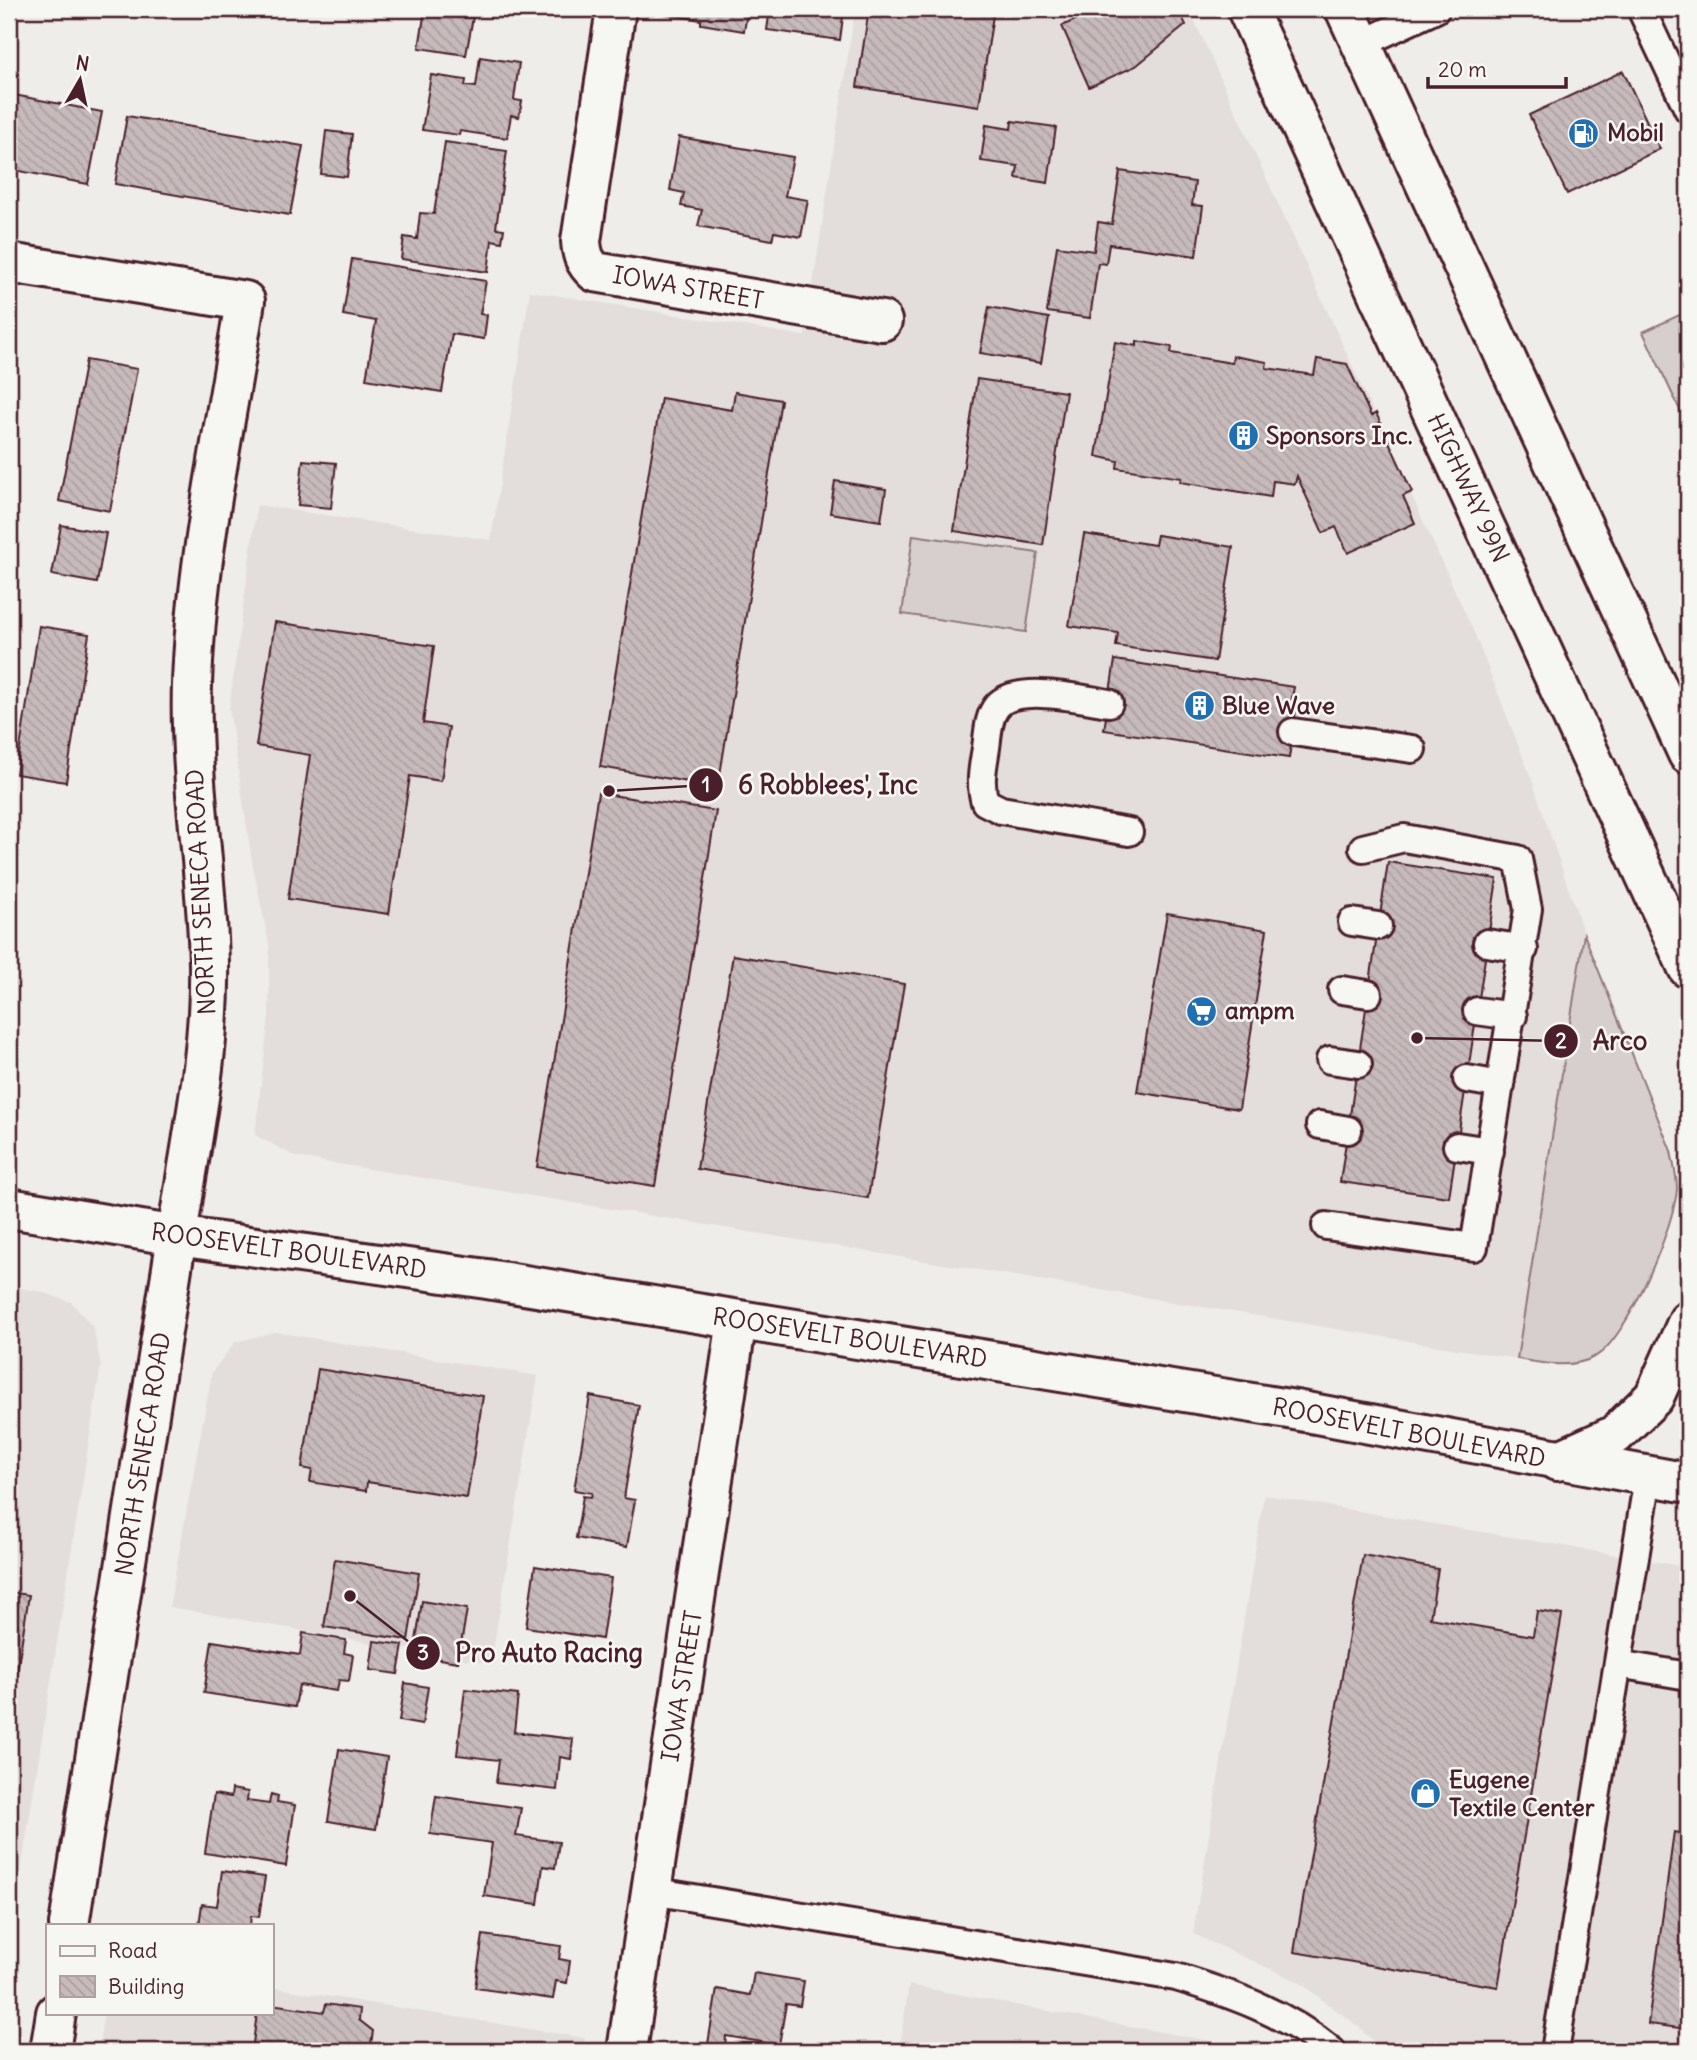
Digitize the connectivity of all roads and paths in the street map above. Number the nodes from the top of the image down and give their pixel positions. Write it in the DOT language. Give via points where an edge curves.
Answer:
graph roads {
  1 [pos="616,9"];
  2 [pos="1247,9"];
  3 [pos="1345,9"];
  4 [pos="1436,9"];
  5 [pos="1641,9"];
  6 [pos="1361,44"];
  7 [pos="1688,109"];
  8 [pos="9,263"];
  9 [pos="882,321"];
  10 [pos="1109,703"];
  11 [pos="1293,732"];
  12 [pos="1412,749"];
  13 [pos="1688,754"];
  14 [pos="1129,832"];
  15 [pos="1363,848"];
  16 [pos="1352,922"];
  17 [pos="1378,926"];
  18 [pos="1487,943"];
  19 [pos="1524,949"];
  20 [pos="1688,968"];
  21 [pos="1342,990"];
  22 [pos="1368,994"];
  23 [pos="1477,1011"];
  24 [pos="1513,1016"];
  25 [pos="1330,1060"];
  26 [pos="1357,1064"];
  27 [pos="1467,1079"];
  28 [pos="1501,1085"];
  29 [pos="1320,1125"];
  30 [pos="1348,1130"];
  31 [pos="1457,1146"];
  32 [pos="1490,1151"];
  33 [pos="9,1208"];
  34 [pos="1326,1226"];
  35 [pos="177,1236"];
  36 [pos="737,1320"];
  37 [pos="1688,1321"];
  38 [pos="1557,1461"];
  39 [pos="1648,1477"];
  40 [pos="1688,1483"];
  41 [pos="1618,1664"];
  42 [pos="1688,1676"];
  43 [pos="651,1891"];
  44 [pos="69,1924"];
  45 [pos="56,2014"];
  46 [pos="50,2051"];
  47 [pos="627,2051"];
  48 [pos="1332,2051"];
  49 [pos="1555,2051"];
  1 -- 9 [label="main road, IOWA STREET" via="581,240 587,265 594,272"];
  2 -- 20 [label="main road, HIGHWAY 99N"];
  3 -- 6 [label="main road"];
  4 -- 6 [label="lane"];
  5 -- 7 [label="lane"];
  6 -- 13 [label="main road"];
  8 -- 35 [label="main road, NORTH SENECA ROAD" via="245,301 204,569 192,684 209,963 207,1032"];
  10 -- 14 [label="lane" via="1046,694 1018,695 998,705 990,719 980,788 985,802 1001,810"];
  11 -- 12 [label="lane"];
  15 -- 19 [label="lane" via="1404,838 1518,859 1528,909"];
  16 -- 17 [label="lane"];
  18 -- 19 [label="lane"];
  19 -- 24 [label="lane"];
  21 -- 22 [label="lane"];
  23 -- 24 [label="lane"];
  24 -- 28 [label="lane"];
  25 -- 26 [label="lane"];
  27 -- 28 [label="lane"];
  28 -- 32 [label="lane"];
  29 -- 30 [label="lane"];
  31 -- 32 [label="lane"];
  32 -- 34 [label="lane" via="1474,1247"];
  33 -- 35 [label="main road, ROOSEVELT BOULEVARD"];
  35 -- 36 [label="main road, ROOSEVELT BOULEVARD"];
  35 -- 44 [label="main road, NORTH SENECA ROAD"];
  36 -- 38 [label="main road, ROOSEVELT BOULEVARD" via="1295,1410"];
  36 -- 43 [label="main road, IOWA STREET"];
  37 -- 38 [label="main road" via="1654,1397 1615,1435"];
  38 -- 39 [label="main road, ROOSEVELT BOULEVARD"];
  39 -- 40 [label="main road, ROOSEVELT BOULEVARD"];
  39 -- 41 [label="lane"];
  41 -- 42 [label="lane"];
  41 -- 49 [label="lane"];
  43 -- 47 [label="main road, IOWA STREET"];
  43 -- 48 [label="lane" via="1176,1977 1258,2005 1310,2032"];
  45 -- 46 [label="main road"];
}
